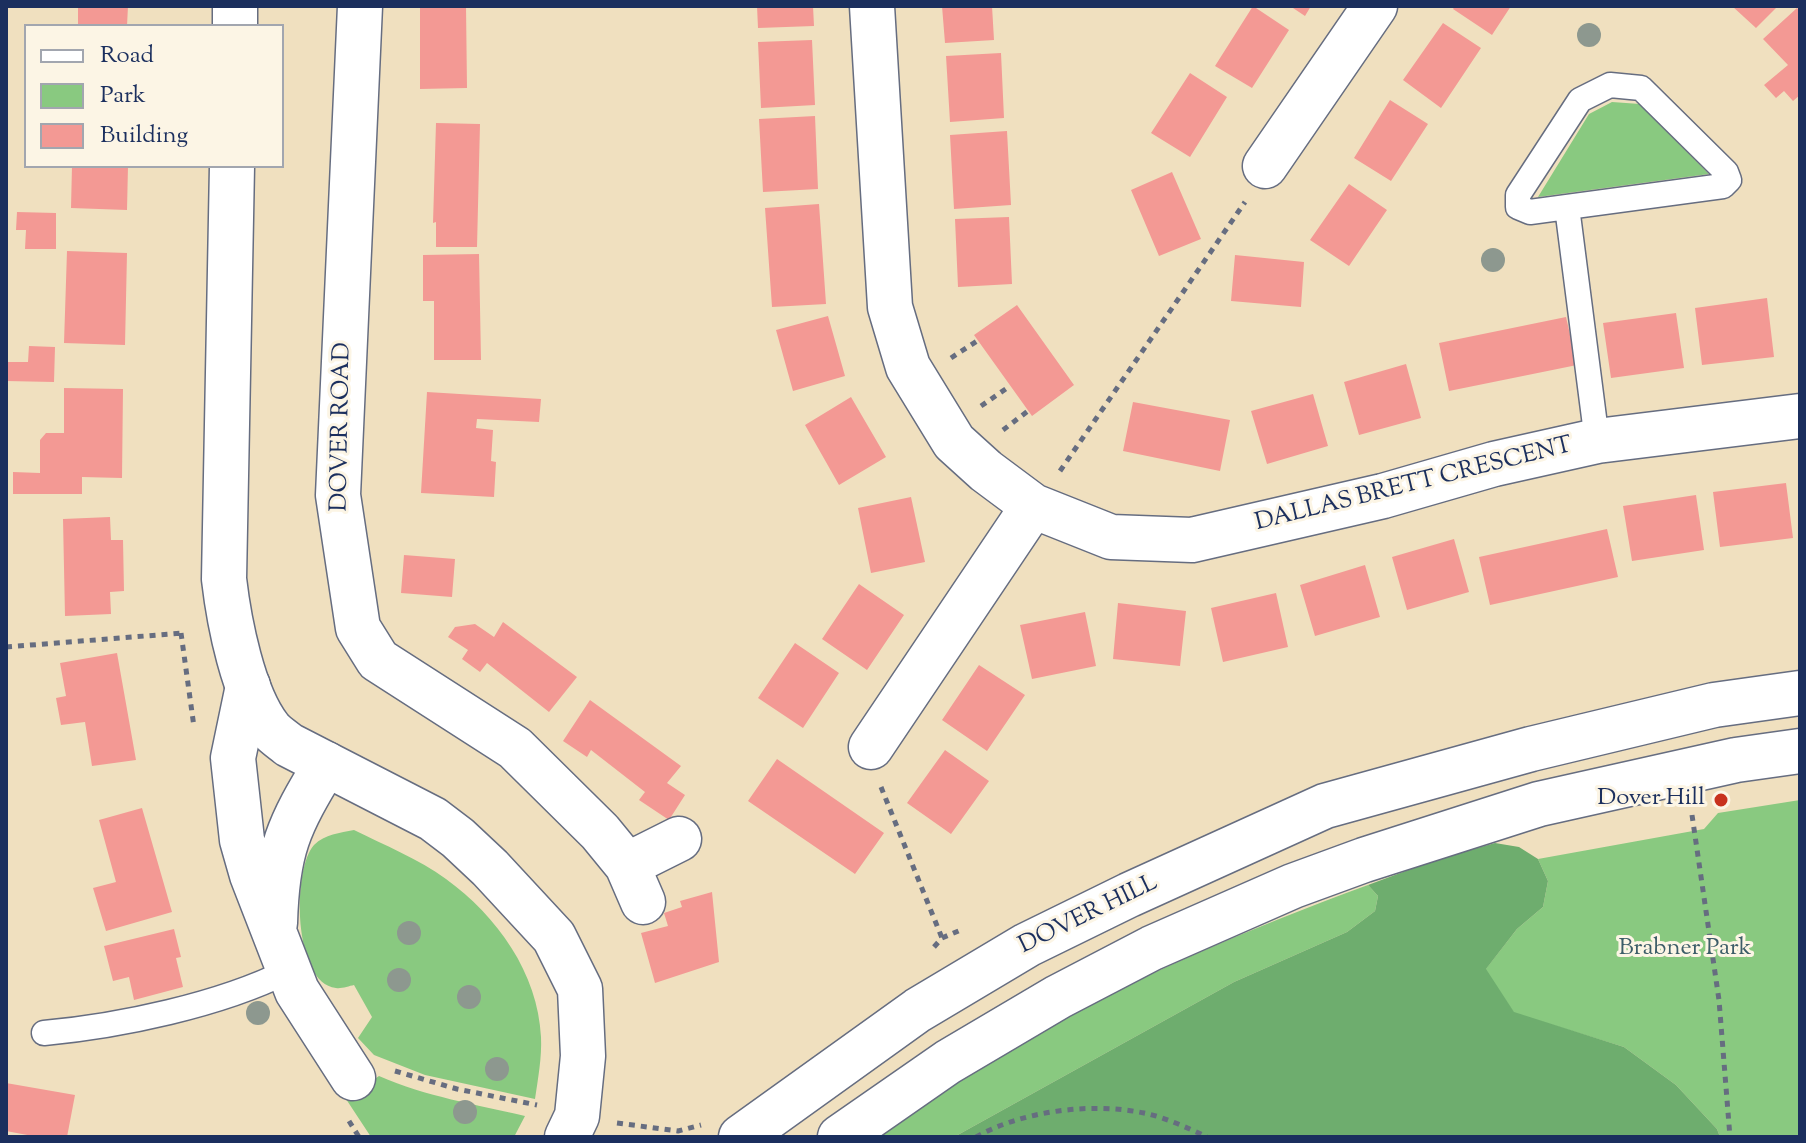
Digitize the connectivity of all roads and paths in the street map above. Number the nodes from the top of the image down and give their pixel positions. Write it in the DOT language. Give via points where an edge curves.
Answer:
graph roads {
  1 [pos="360,6"];
  2 [pos="872,6"];
  3 [pos="1375,6"];
  4 [pos="1265,166"];
  5 [pos="232,168"];
  6 [pos="1567,207"];
  7 [pos="977,341"];
  8 [pos="946,362"];
  9 [pos="1010,386"];
  10 [pos="976,409"];
  11 [pos="1028,411"];
  12 [pos="1800,416"];
  13 [pos="997,435"];
  14 [pos="1597,441"];
  15 [pos="1046,490"];
  16 [pos="181,633"];
  17 [pos="6,647"];
  18 [pos="248,686"];
  19 [pos="1800,693"];
  20 [pos="871,747"];
  21 [pos="1800,751"];
  22 [pos="326,764"];
  23 [pos="1685,770"];
  24 [pos="886,798"];
  25 [pos="679,839"];
  26 [pos="942,938"];
  27 [pos="282,954"];
  28 [pos="44,1033"];
  29 [pos="353,1078"];
  30 [pos="560,1122"];
  31 [pos="741,1137"];
  32 [pos="840,1137"];
  33 [pos="976,1137"];
  34 [pos="1207,1137"];
  35 [pos="1730,1137"];
  1 -- 25 [label="street, DOVER ROAD" via="338,495 358,628 378,660 515,748 600,832 635,884"];
  2 -- 15 [label="street, DALLAS BRETT CRESCENT" via="890,307 901,349 954,442 986,471"];
  3 -- 4 [label="street"];
  4 -- 15 [label="path"];
  5 -- 18 [label="street" via="224,579"];
  6 -- 6 [label="lane" via="1530,212 1518,207 1518,195 1580,100 1610,85 1641,88 1729,180 1723,186"];
  6 -- 14 [label="lane"];
  7 -- 8 [label="path"];
  9 -- 10 [label="path"];
  11 -- 13 [label="path"];
  12 -- 14 [label="street, DALLAS BRETT CRESCENT"];
  14 -- 15 [label="street, DALLAS BRETT CRESCENT" via="1192,540 1111,537"];
  15 -- 20 [label="street"];
  16 -- 17 [label="path"];
  18 -- 22 [label="street" via="271,730"];
  18 -- 27 [label="street" via="233,758 237,805 252,875"];
  19 -- 31 [label="street, DOVER HILL" via="1699,709 1325,806 1027,945 918,1010"];
  21 -- 23 [label="street"];
  22 -- 27 [label="street" via="282,850 276,882"];
  22 -- 30 [label="street" via="433,819 554,937 580,989 583,1056 577,1116"];
  23 -- 32 [label="street" via="1539,804 1293,886 1152,948 1058,997 948,1062"];
  23 -- 35 [label="path" via="1719,1000"];
  24 -- 26 [label="path"];
  27 -- 28 [label="lane" via="259,986 88,1029"];
  27 -- 29 [label="street" via="338,1030"];
  29 -- 30 [label="path" via="375,1065"];
  33 -- 34 [label="path" via="1033,1115 1105,1109 1145,1113"];
}
